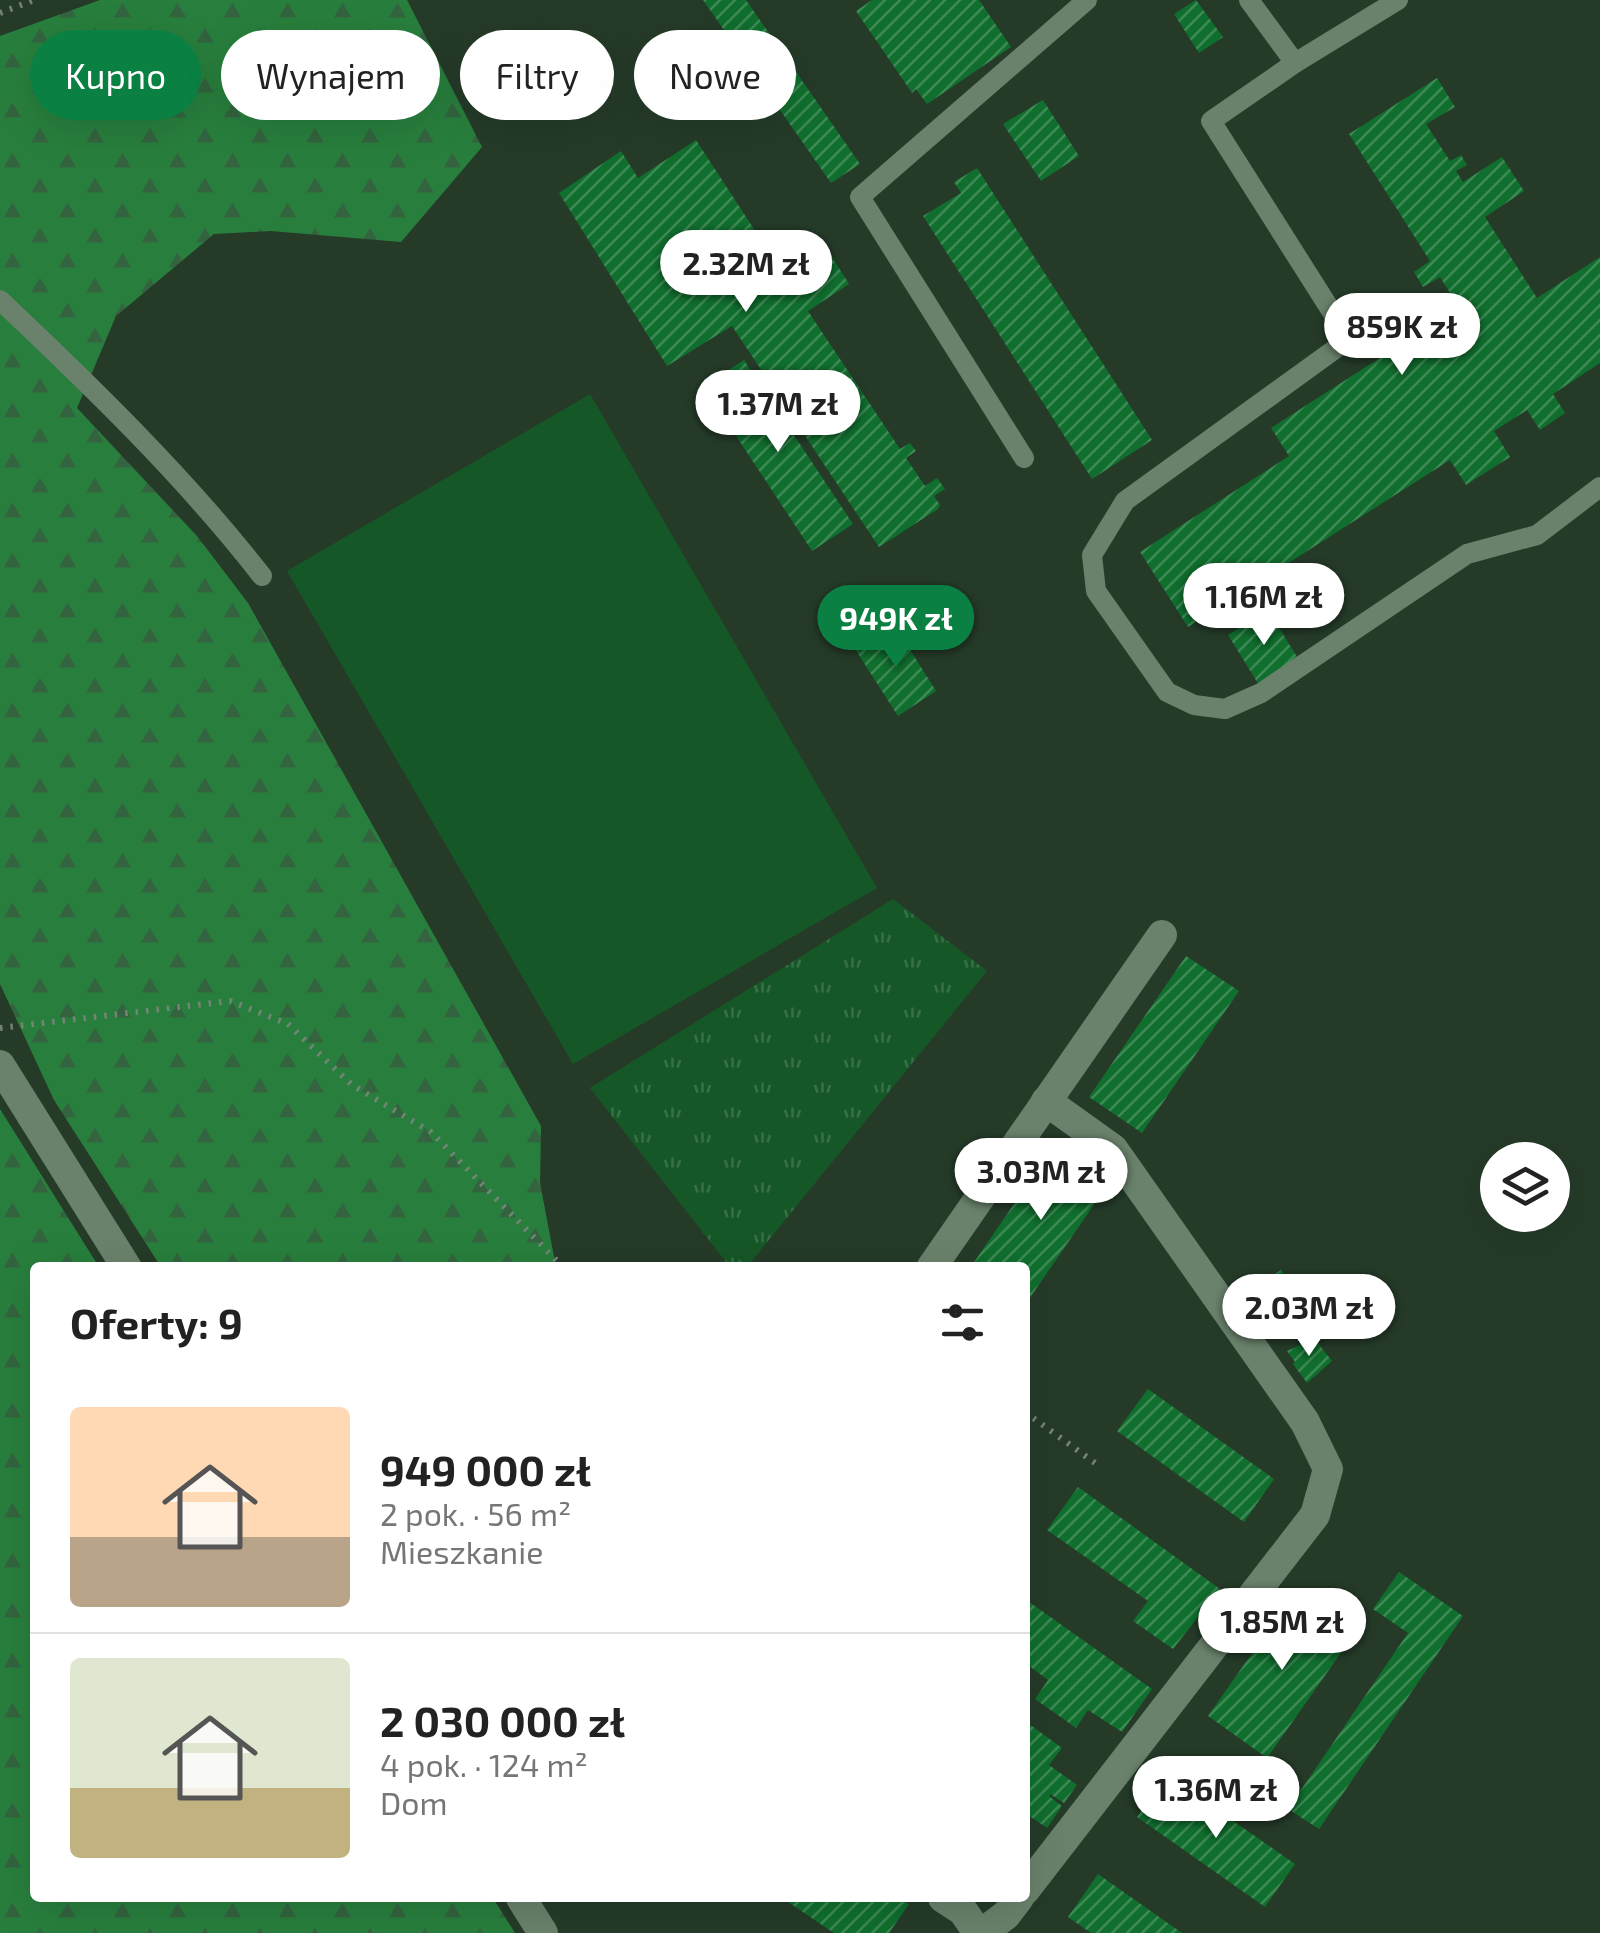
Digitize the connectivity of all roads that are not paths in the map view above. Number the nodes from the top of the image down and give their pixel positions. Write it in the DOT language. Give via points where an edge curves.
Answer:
graph roads {
  1 [pos="1087,0"];
  2 [pos="1249,0"];
  3 [pos="1398,0"];
  4 [pos="1295,63"];
  5 [pos="0,300"];
  6 [pos="1024,458"];
  7 [pos="1600,487"];
  8 [pos="262,576"];
  9 [pos="1162,935"];
  10 [pos="0,1065"];
  11 [pos="1046,1101"];
  12 [pos="123,1262"];
  13 [pos="935,1262"];
  14 [pos="1030,1884"];
  15 [pos="524,1902"];
  16 [pos="949,1902"];
  17 [pos="1017,1902"];
  18 [pos="542,1933"];
  19 [pos="980,1933"];
  1 -- 6 [label="lane" via="860,197"];
  2 -- 4 [label="lane"];
  3 -- 4 [label="lane"];
  4 -- 7 [label="lane" via="1211,122 1349,339 1124,501 1092,555 1096,591 1167,692 1225,709 1261,692 1467,554 1537,536"];
  5 -- 8 [label="lane" via="104,398"];
  9 -- 11 [label="street"];
  10 -- 12 [label="street"];
  11 -- 13 [label="street"];
  11 -- 14 [label="street" via="1113,1149 1305,1422 1328,1469 1315,1515"];
  15 -- 18 [label="street"];
  16 -- 19 [label="street"];
  17 -- 19 [label="street"];
}
